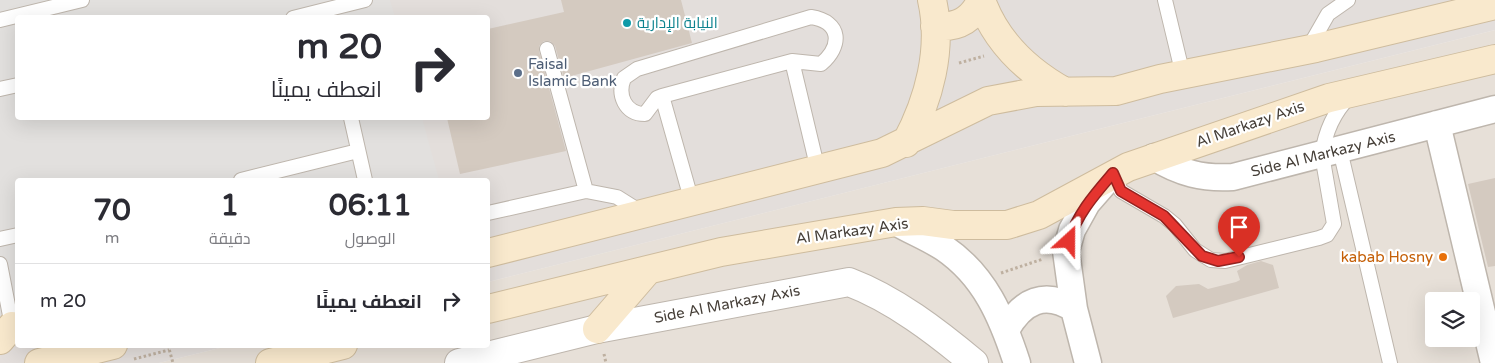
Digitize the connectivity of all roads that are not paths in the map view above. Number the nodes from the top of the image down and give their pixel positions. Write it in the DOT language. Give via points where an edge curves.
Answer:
graph roads {
  1 [pos="82,0"];
  2 [pos="365,0"];
  3 [pos="1164,0"];
  4 [pos="1348,0"];
  5 [pos="981,1"];
  6 [pos="1495,5"];
  7 [pos="326,9"];
  8 [pos="934,13"];
  9 [pos="20,15"];
  10 [pos="304,15"];
  11 [pos="15,16"];
  12 [pos="0,20"];
  13 [pos="547,49"];
  14 [pos="1308,49"];
  15 [pos="1495,59"];
  16 [pos="792,61"];
  17 [pos="1182,75"];
  18 [pos="15,86"];
  19 [pos="0,89"];
  20 [pos="1065,92"];
  21 [pos="1353,92"];
  22 [pos="662,96"];
  23 [pos="1495,109"];
  24 [pos="351,120"];
  25 [pos="1437,124"];
  26 [pos="906,143"];
  27 [pos="358,151"];
  28 [pos="1331,152"];
  29 [pos="1154,157"];
  30 [pos="818,170"];
  31 [pos="1113,173"];
  32 [pos="249,178"];
  33 [pos="365,178"];
  34 [pos="586,191"];
  35 [pos="692,202"];
  36 [pos="490,213"];
  37 [pos="644,214"];
  38 [pos="896,222"];
  39 [pos="15,236"];
  40 [pos="0,240"];
  41 [pos="490,253"];
  42 [pos="0,264"];
  43 [pos="648,270"];
  44 [pos="1074,308"];
  45 [pos="490,309"];
  46 [pos="598,329"];
  47 [pos="7,330"];
  48 [pos="1006,330"];
  49 [pos="330,348"];
  50 [pos="119,353"];
  51 [pos="39,363"];
  52 [pos="270,363"];
  53 [pos="459,363"];
  54 [pos="974,363"];
  55 [pos="1017,363"];
  56 [pos="1088,363"];
  57 [pos="1390,363"];
  58 [pos="1494,363"];
  1 -- 9 [label="lane"];
  2 -- 7 [label="lane"];
  3 -- 17 [label="lane"];
  4 -- 14 [label="lane" via="1328,14"];
  5 -- 8 [label="main road" via="971,17 962,23 944,27"];
  5 -- 20 [label="main road" via="1006,46 1027,68"];
  6 -- 14 [label="main road"];
  7 -- 10 [label="lane"];
  8 -- 26 [label="main road" via="933,65 927,96"];
  11 -- 12 [label="lane"];
  13 -- 34 [label="lane"];
  14 -- 17 [label="main road"];
  15 -- 21 [label="main road, Al Markazy Axis"];
  16 -- 22 [label="lane"];
  16 -- 22 [label="lane" via="818,65 830,57 836,40 828,23 811,17 646,66 630,72 622,86 621,93 628,108 641,114"];
  16 -- 30 [label="lane"];
  17 -- 20 [label="main road" via="1116,91"];
  18 -- 19 [label="lane"];
  20 -- 26 [label="main road" via="1036,92 988,101"];
  21 -- 28 [label="lane" via="1333,118"];
  21 -- 29 [label="main road, Al Markazy Axis"];
  22 -- 35 [label="lane"];
  23 -- 25 [label="street, Side Al Markazy Axis"];
  24 -- 27 [label="lane"];
  25 -- 28 [label="street, Side Al Markazy Axis"];
  25 -- 58 [label="street"];
  26 -- 30 [label="main road" via="882,153"];
  27 -- 32 [label="lane"];
  27 -- 33 [label="lane"];
  28 -- 29 [label="street, Side Al Markazy Axis" via="1233,177 1215,178 1182,172"];
  28 -- 31 [label="lane" via="1332,230 1319,238 1225,260 1211,260 1195,250 1164,216 1121,191"];
  28 -- 57 [label="lane"];
  29 -- 31 [label="main road, Al Markazy Axis"];
  30 -- 35 [label="main road"];
  31 -- 38 [label="main road, Al Markazy Axis" via="1039,215 1007,225"];
  31 -- 44 [label="street" via="1087,203 1072,230 1066,251"];
  34 -- 36 [label="lane"];
  34 -- 37 [label="lane" via="617,198"];
  35 -- 37 [label="main road"];
  37 -- 41 [label="main road"];
  38 -- 43 [label="main road, Al Markazy Axis" via="721,252"];
  38 -- 48 [label="street" via="964,263 996,306"];
  39 -- 40 [label="lane"];
  42 -- 47 [label="lane"];
  43 -- 45 [label="main road, Al Markazy Axis"];
  43 -- 46 [label="main road"];
  44 -- 48 [label="street" via="1055,300 1035,301 1018,312"];
  44 -- 56 [label="street"];
  46 -- 53 [label="street, Side Al Markazy Axis"];
  46 -- 54 [label="street, Side Al Markazy Axis" via="849,282 921,323"];
  48 -- 55 [label="street"];
  49 -- 52 [label="main road"];
  50 -- 51 [label="main road"];
}
